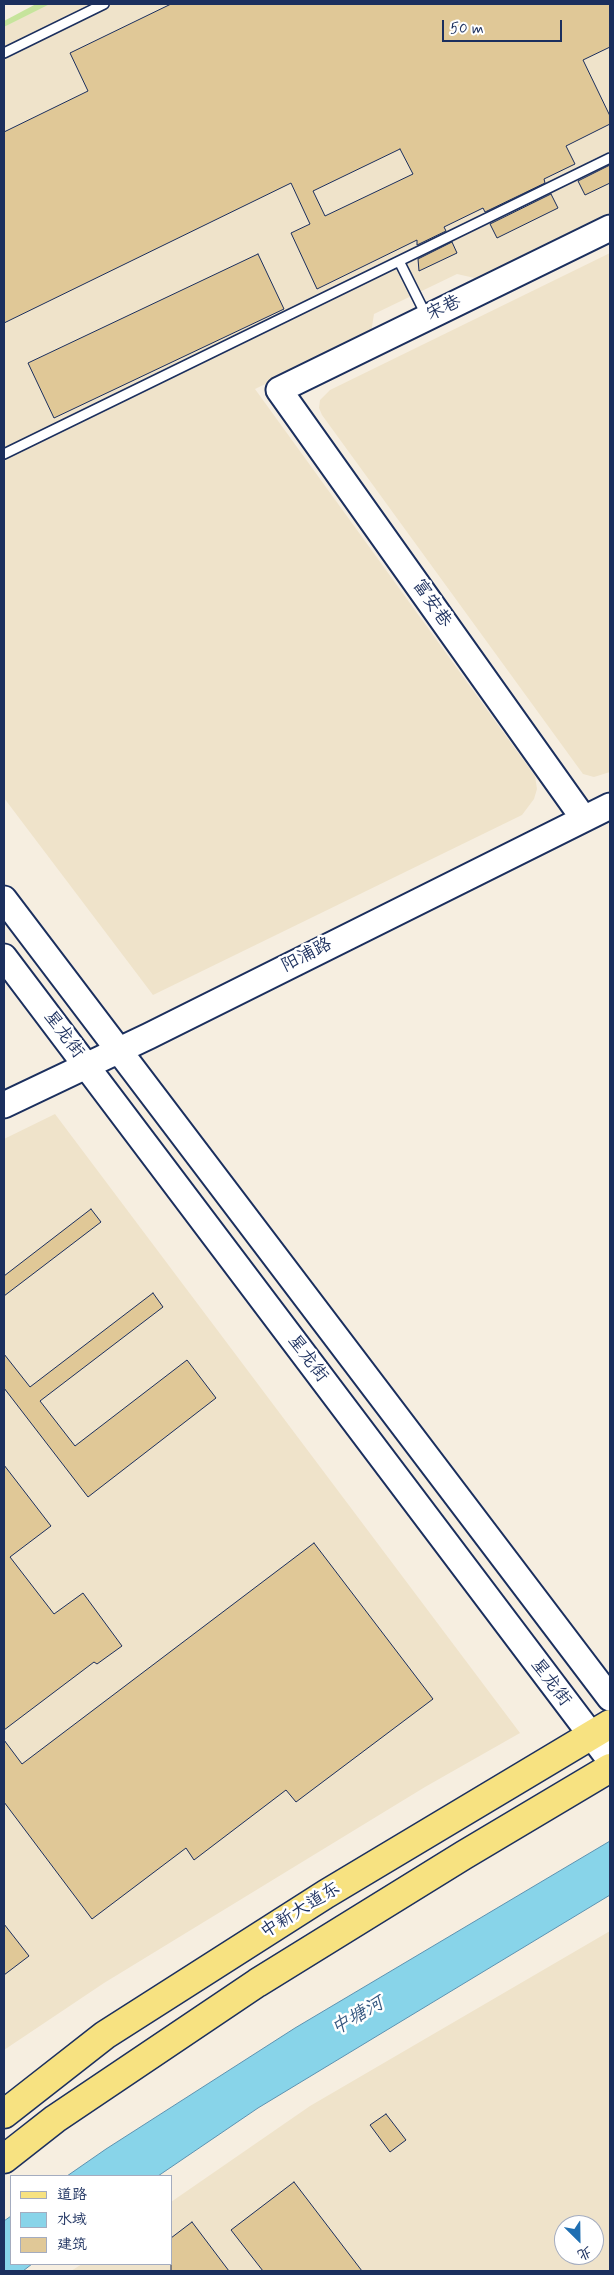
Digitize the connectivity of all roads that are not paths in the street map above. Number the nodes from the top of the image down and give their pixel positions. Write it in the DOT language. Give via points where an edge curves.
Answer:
graph roads {
  1 [pos="104,4"];
  2 [pos="4,53"];
  3 [pos="610,158"];
  4 [pos="610,228"];
  5 [pos="399,261"];
  6 [pos="427,317"];
  7 [pos="279,390"];
  8 [pos="4,454"];
  9 [pos="610,806"];
  10 [pos="584,819"];
  11 [pos="4,899"];
  12 [pos="4,957"];
  13 [pos="119,1049"];
  14 [pos="86,1065"];
  15 [pos="4,1105"];
  16 [pos="610,1698"];
  17 [pos="600,1730"];
  18 [pos="610,1760"];
  19 [pos="610,1768"];
  20 [pos="4,2114"];
  21 [pos="4,2159"];
  1 -- 2 [label="lane"];
  3 -- 5 [label="lane"];
  4 -- 6 [label="main road, 宋巷"];
  5 -- 6 [label="lane"];
  5 -- 8 [label="lane"];
  6 -- 7 [label="main road, 宋巷"];
  7 -- 10 [label="main road, 富安巷"];
  9 -- 10 [label="main road, 阳浦路"];
  10 -- 13 [label="main road, 阳浦路"];
  11 -- 13 [label="main road, 星龙街"];
  12 -- 14 [label="main road, 星龙街"];
  13 -- 14 [label="main road, 阳浦路"];
  13 -- 16 [label="main road, 星龙街"];
  14 -- 15 [label="main road, 阳浦路"];
  14 -- 17 [label="main road, 星龙街"];
  17 -- 18 [label="main road, 星龙街"];
  17 -- 20 [label="main road, 中新大道东" via="326,1894 105,2036"];
  19 -- 21 [label="main road" via="257,1983 55,2119"];
}
